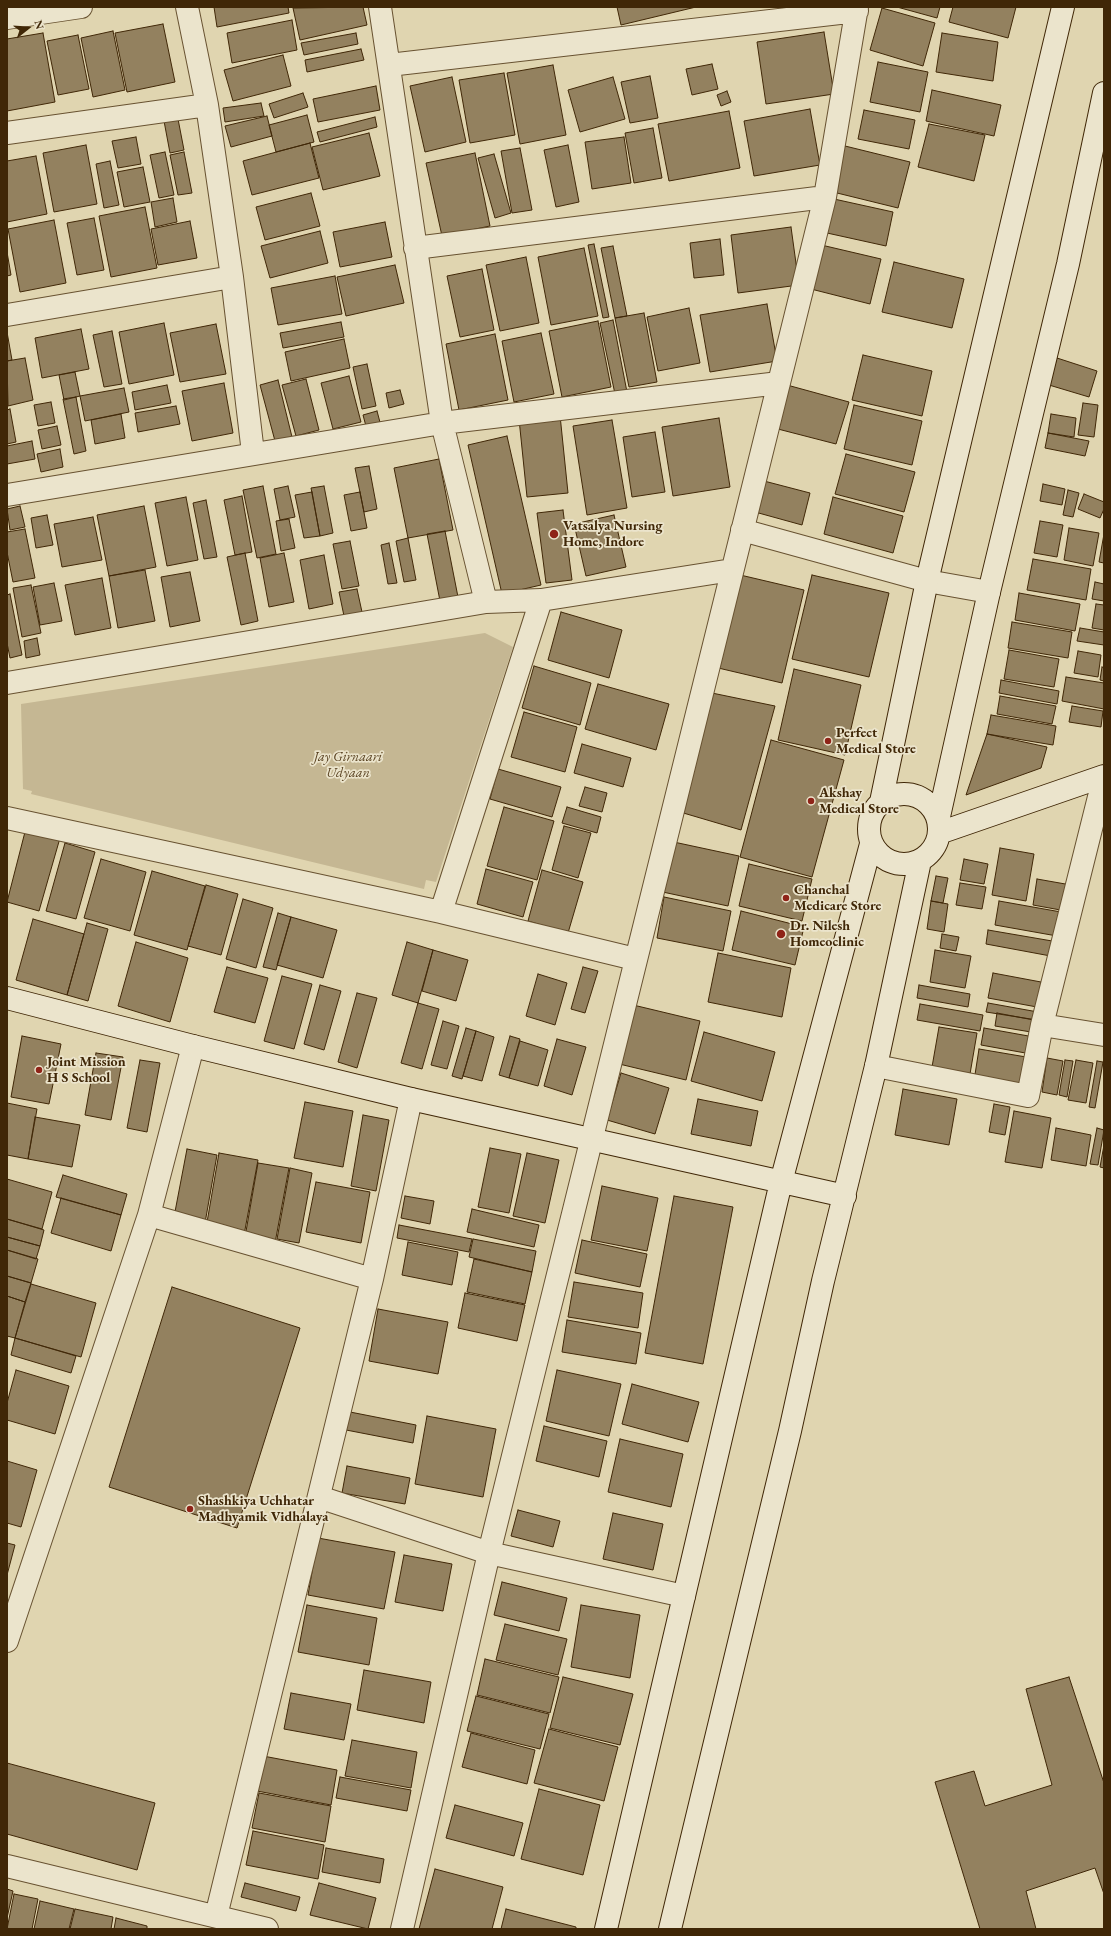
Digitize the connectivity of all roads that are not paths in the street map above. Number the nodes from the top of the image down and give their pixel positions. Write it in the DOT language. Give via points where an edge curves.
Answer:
graph roads {
  1 [pos="81,7"];
  2 [pos="187,7"];
  3 [pos="380,7"];
  4 [pos="1063,7"];
  5 [pos="857,9"];
  6 [pos="7,18"];
  7 [pos="389,65"];
  8 [pos="1104,93"];
  9 [pos="207,105"];
  10 [pos="7,133"];
  11 [pos="825,197"];
  12 [pos="415,248"];
  13 [pos="232,277"];
  14 [pos="7,315"];
  15 [pos="779,383"];
  16 [pos="442,423"];
  17 [pos="253,453"];
  18 [pos="7,495"];
  19 [pos="742,530"];
  20 [pos="732,570"];
  21 [pos="926,581"];
  22 [pos="989,592"];
  23 [pos="541,600"];
  24 [pos="486,602"];
  25 [pos="7,683"];
  26 [pos="1104,776"];
  27 [pos="881,802"];
  28 [pos="7,818"];
  29 [pos="938,827"];
  30 [pos="871,844"];
  31 [pos="920,861"];
  32 [pos="441,912"];
  33 [pos="635,960"];
  34 [pos="7,993"];
  35 [pos="7,998"];
  36 [pos="1042,1025"];
  37 [pos="1104,1035"];
  38 [pos="193,1046"];
  39 [pos="876,1066"];
  40 [pos="411,1099"];
  41 [pos="591,1138"];
  42 [pos="781,1182"];
  43 [pos="845,1196"];
  44 [pos="150,1216"];
  45 [pos="372,1279"];
  46 [pos="319,1497"];
  47 [pos="489,1553"];
  48 [pos="684,1596"];
  49 [pos="7,1641"];
  50 [pos="7,1866"];
  51 [pos="216,1916"];
  52 [pos="267,1929"];
  53 [pos="402,1929"];
  54 [pos="606,1929"];
  55 [pos="670,1929"];
  1 -- 6 [label="street"];
  2 -- 9 [label="street"];
  3 -- 7 [label="street"];
  4 -- 21 [label="street"];
  5 -- 7 [label="street"];
  5 -- 11 [label="street"];
  7 -- 12 [label="street"];
  8 -- 22 [label="street" via="1068,264"];
  9 -- 10 [label="street"];
  9 -- 13 [label="street"];
  11 -- 12 [label="street"];
  11 -- 15 [label="street"];
  12 -- 16 [label="street"];
  13 -- 14 [label="street"];
  13 -- 17 [label="street"];
  15 -- 16 [label="street"];
  15 -- 19 [label="street"];
  16 -- 17 [label="street"];
  16 -- 24 [label="street"];
  17 -- 18 [label="street"];
  19 -- 20 [label="street"];
  19 -- 21 [label="street"];
  20 -- 23 [label="street"];
  20 -- 33 [label="street"];
  21 -- 22 [label="street"];
  21 -- 27 [label="street"];
  22 -- 29 [label="street"];
  23 -- 24 [label="street"];
  23 -- 32 [label="street"];
  24 -- 25 [label="street"];
  26 -- 29 [label="street"];
  26 -- 36 [label="street"];
  27 -- 29 [label="street" via="892,796 914,796 929,806"];
  27 -- 30 [label="street" via="869,821 868,833"];
  28 -- 32 [label="street"];
  29 -- 31 [label="street" via="936,844"];
  30 -- 31 [label="street" via="887,861 903,864"];
  30 -- 42 [label="street"];
  31 -- 39 [label="street"];
  32 -- 33 [label="street"];
  33 -- 41 [label="street"];
  34 -- 35 [label="street"];
  35 -- 38 [label="street"];
  36 -- 37 [label="street"];
  36 -- 39 [label="street" via="1028,1096"];
  38 -- 40 [label="street"];
  38 -- 44 [label="street"];
  39 -- 43 [label="street"];
  40 -- 41 [label="street"];
  40 -- 45 [label="street"];
  41 -- 42 [label="street"];
  41 -- 47 [label="street"];
  42 -- 43 [label="street"];
  42 -- 48 [label="street"];
  43 -- 55 [label="street"];
  44 -- 45 [label="street"];
  44 -- 49 [label="street"];
  45 -- 46 [label="street"];
  46 -- 47 [label="street"];
  46 -- 51 [label="street"];
  47 -- 48 [label="street"];
  47 -- 53 [label="street"];
  48 -- 54 [label="street"];
  50 -- 51 [label="street"];
  51 -- 52 [label="street"];
}
